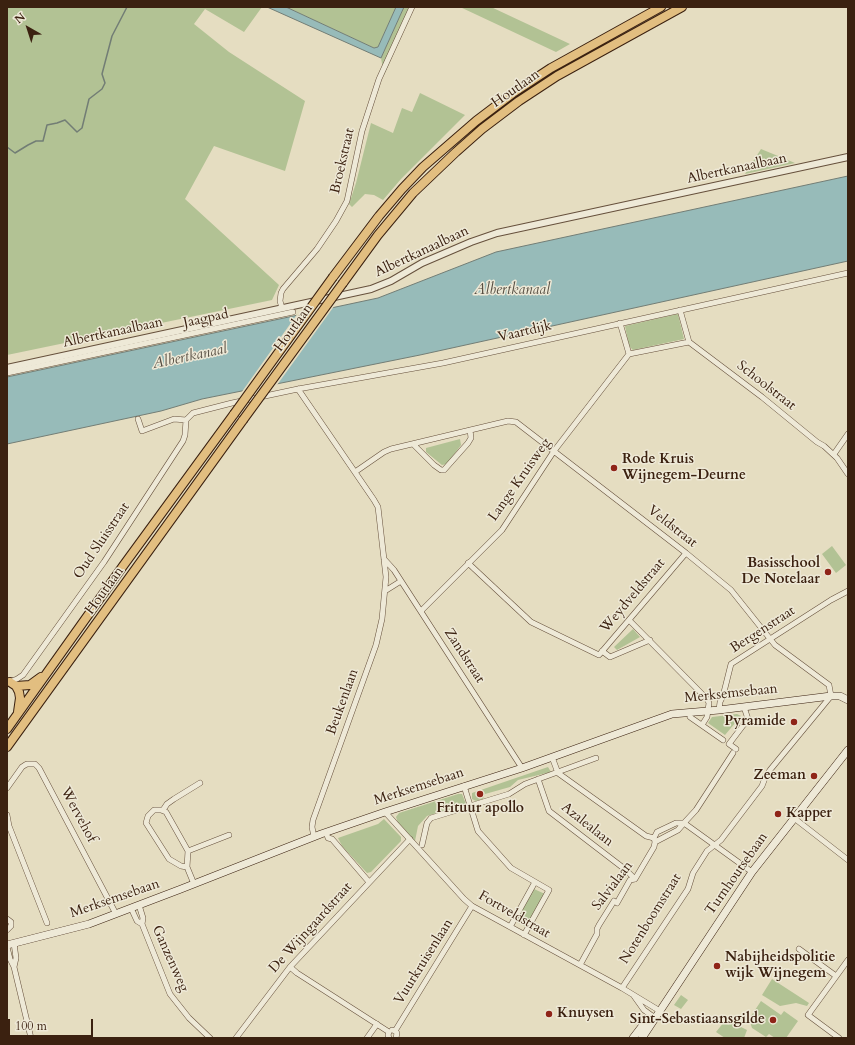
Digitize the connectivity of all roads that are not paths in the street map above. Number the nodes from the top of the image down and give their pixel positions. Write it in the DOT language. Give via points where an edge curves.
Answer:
graph roads {
  1 [pos="412,7"];
  2 [pos="661,7"];
  3 [pos="682,7"];
  4 [pos="848,157"];
  5 [pos="848,273"];
  6 [pos="282,308"];
  7 [pos="680,310"];
  8 [pos="293,312"];
  9 [pos="620,323"];
  10 [pos="688,342"];
  11 [pos="629,354"];
  12 [pos="7,368"];
  13 [pos="7,373"];
  14 [pos="298,389"];
  15 [pos="138,419"];
  16 [pos="186,420"];
  17 [pos="470,430"];
  18 [pos="848,434"];
  19 [pos="413,444"];
  20 [pos="554,451"];
  21 [pos="834,454"];
  22 [pos="355,472"];
  23 [pos="848,474"];
  24 [pos="686,552"];
  25 [pos="384,559"];
  26 [pos="468,563"];
  27 [pos="401,581"];
  28 [pos="385,591"];
  29 [pos="848,591"];
  30 [pos="421,611"];
  31 [pos="629,620"];
  32 [pos="770,639"];
  33 [pos="650,640"];
  34 [pos="600,653"];
  35 [pos="50,670"];
  36 [pos="11,683"];
  37 [pos="831,696"];
  38 [pos="848,700"];
  39 [pos="744,707"];
  40 [pos="708,710"];
  41 [pos="719,710"];
  42 [pos="17,715"];
  43 [pos="690,717"];
  44 [pos="702,725"];
  45 [pos="7,729"];
  46 [pos="723,740"];
  47 [pos="7,747"];
  48 [pos="848,750"];
  49 [pos="552,757"];
  50 [pos="596,758"];
  51 [pos="522,768"];
  52 [pos="558,773"];
  53 [pos="538,779"];
  54 [pos="200,783"];
  55 [pos="464,786"];
  56 [pos="7,788"];
  57 [pos="470,806"];
  58 [pos="163,810"];
  59 [pos="385,812"];
  60 [pos="7,815"];
  61 [pos="794,818"];
  62 [pos="684,823"];
  63 [pos="326,832"];
  64 [pos="229,835"];
  65 [pos="314,837"];
  66 [pos="410,839"];
  67 [pos="654,840"];
  68 [pos="422,845"];
  69 [pos="714,845"];
  70 [pos="188,851"];
  71 [pos="848,860"];
  72 [pos="187,867"];
  73 [pos="752,872"];
  74 [pos="635,878"];
  75 [pos="369,882"];
  76 [pos="535,882"];
  77 [pos="194,884"];
  78 [pos="138,905"];
  79 [pos="472,906"];
  80 [pos="131,908"];
  81 [pos="116,914"];
  82 [pos="7,919"];
  83 [pos="47,923"];
  84 [pos="142,924"];
  85 [pos="510,927"];
  86 [pos="7,930"];
  87 [pos="524,935"];
  88 [pos="9,945"];
  89 [pos="799,949"];
  90 [pos="848,960"];
  91 [pos="580,966"];
  92 [pos="290,968"];
  93 [pos="836,976"];
  94 [pos="622,988"];
  95 [pos="634,996"];
  96 [pos="660,1011"];
  97 [pos="655,1018"];
  98 [pos="377,1024"];
  99 [pos="392,1031"];
  100 [pos="31,1038"];
  101 [pos="210,1038"];
  102 [pos="236,1038"];
  103 [pos="367,1038"];
  104 [pos="389,1038"];
  105 [pos="397,1038"];
  106 [pos="633,1038"];
  107 [pos="642,1038"];
  108 [pos="839,1038"];
  1 -- 6 [label="street, Broekstraat" via="379,79 362,131 347,201 317,249 283,289 280,301"];
  2 -- 35 [label="main road, Houtlaan, bridge" via="551,68 513,93 470,125 402,189 334,277"];
  3 -- 47 [label="main road, Houtlaan, bridge" via="557,76 519,101 456,152 413,193 378,234"];
  4 -- 6 [label="street, Albertkanaalbaan" via="497,233 422,263 371,289"];
  5 -- 7 [label="street, Vaartdijk"];
  6 -- 12 [label="street, Albertkanaalbaan"];
  7 -- 9 [label="street, Vaartdijk"];
  7 -- 10 [label="street"];
  8 -- 13 [label="street, Jaagpad"];
  9 -- 11 [label="street"];
  9 -- 14 [label="street, Vaartdijk" via="443,363"];
  10 -- 11 [label="street"];
  10 -- 21 [label="street, Schoolstraat"];
  11 -- 20 [label="street, Lange Kruisweg"];
  14 -- 16 [label="street, Vaartdijk" via="207,408 193,413"];
  14 -- 22 [label="street"];
  15 -- 16 [label="street" via="142,431 174,419"];
  16 -- 36 [label="street, Oud Sluisstraat" via="184,441 104,562 23,675"];
  17 -- 19 [label="street, Veldstraat"];
  17 -- 19 [label="street" via="471,438 468,443 444,470 434,465"];
  17 -- 20 [label="street, Veldstraat" via="508,421 516,422"];
  18 -- 21 [label="street"];
  19 -- 22 [label="street, Veldstraat" via="384,452"];
  20 -- 24 [label="street, Veldstraat"];
  20 -- 26 [label="street, Lange Kruisweg" via="502,530"];
  21 -- 23 [label="street, Schoolstraat"];
  22 -- 25 [label="street" via="378,507"];
  24 -- 31 [label="street, Weydveldstraat"];
  24 -- 32 [label="street, Veldstraat" via="734,593"];
  25 -- 27 [label="street, Zandstraat"];
  25 -- 28 [label="street"];
  26 -- 30 [label="street, Lange Kruisweg"];
  26 -- 34 [label="street" via="531,622"];
  27 -- 28 [label="street"];
  27 -- 30 [label="street, Zandstraat"];
  28 -- 65 [label="street, Beukenlaan" via="376,645 314,820"];
  29 -- 32 [label="street, Bergenstraat"];
  30 -- 51 [label="street, Zandstraat"];
  31 -- 33 [label="street"];
  31 -- 34 [label="street, Weydveldstraat"];
  32 -- 37 [label="street, Veldstraat" via="829,685"];
  32 -- 41 [label="street, Bergenstraat" via="731,664"];
  33 -- 34 [label="street" via="610,658"];
  33 -- 40 [label="street" via="707,699"];
  35 -- 36 [label="main road" via="30,685"];
  35 -- 42 [label="main road, Houtlaan"];
  36 -- 42 [label="main road" via="20,696"];
  37 -- 38 [label="main road, Merksemsebaan" via="840,696"];
  37 -- 39 [label="main road, Merksemsebaan"];
  37 -- 69 [label="street, Notenboomstraat" via="770,770 758,792 721,840"];
  39 -- 41 [label="main road, Merksemsebaan"];
  39 -- 62 [label="street" via="748,719 729,744 734,751 696,810"];
  40 -- 41 [label="main road, Merksemsebaan"];
  40 -- 44 [label="street" via="708,717"];
  40 -- 49 [label="main road, Merksemsebaan" via="672,714"];
  42 -- 45 [label="main road, Houtlaan"];
  43 -- 44 [label="street"];
  44 -- 46 [label="street"];
  48 -- 61 [label="main road, Turnhoutsebaan"];
  49 -- 51 [label="main road, Merksemsebaan"];
  49 -- 52 [label="street"];
  50 -- 52 [label="street"];
  51 -- 55 [label="main road, Merksemsebaan"];
  52 -- 53 [label="street"];
  52 -- 67 [label="street"];
  53 -- 57 [label="street" via="510,794"];
  53 -- 74 [label="street, Azalealaan" via="549,811"];
  54 -- 58 [label="street" via="167,804"];
  55 -- 57 [label="street"];
  55 -- 59 [label="main road, Merksemsebaan"];
  56 -- 81 [label="street, Wervehof" via="25,765 35,764 39,768"];
  57 -- 68 [label="street" via="431,818 426,823"];
  57 -- 76 [label="street" via="478,832 511,868"];
  58 -- 70 [label="street"];
  58 -- 72 [label="street" via="150,812 146,823 169,859"];
  59 -- 63 [label="main road, Merksemsebaan"];
  59 -- 66 [label="street, Fortveldstraat"];
  60 -- 83 [label="street"];
  61 -- 71 [label="street"];
  61 -- 73 [label="main road, Turnhoutsebaan"];
  62 -- 67 [label="street" via="676,822 658,832"];
  62 -- 69 [label="street"];
  63 -- 65 [label="main road, Merksemsebaan"];
  63 -- 75 [label="street" via="328,838 332,839"];
  64 -- 70 [label="street"];
  65 -- 77 [label="main road, Merksemsebaan"];
  66 -- 75 [label="street, De Wijngaardstraat"];
  66 -- 79 [label="street, Fortveldstraat"];
  67 -- 74 [label="street, Salvialaan" via="654,847"];
  69 -- 73 [label="street"];
  69 -- 94 [label="street, Notenboomstraat" via="707,851 693,874 688,889"];
  70 -- 72 [label="street"];
  72 -- 77 [label="street"];
  73 -- 96 [label="main road, Turnhoutsebaan"];
  74 -- 91 [label="street, Salvialaan" via="630,880 617,903 614,901 597,929 597,934"];
  75 -- 92 [label="street, De Wijngaardstraat"];
  76 -- 85 [label="street"];
  76 -- 87 [label="street" via="549,890"];
  77 -- 78 [label="main road, Merksemsebaan"];
  78 -- 80 [label="main road, Merksemsebaan"];
  78 -- 84 [label="street, Ganzenweg" via="143,918"];
  79 -- 85 [label="street, Fortveldstraat"];
  79 -- 99 [label="street, Vuurkruisenlaan"];
  80 -- 81 [label="main road, Merksemsebaan"];
  80 -- 84 [label="street, Ganzenweg" via="137,921"];
  81 -- 88 [label="main road, Merksemsebaan" via="89,924"];
  82 -- 86 [label="street" via="11,926"];
  84 -- 101 [label="street, Ganzenweg" via="170,994 189,1018"];
  85 -- 87 [label="street, Fortveldstraat"];
  87 -- 91 [label="street, Fortveldstraat"];
  88 -- 100 [label="street" via="16,958 14,966"];
  89 -- 93 [label="street"];
  90 -- 93 [label="street"];
  91 -- 94 [label="street, Fortveldstraat"];
  92 -- 98 [label="street"];
  92 -- 102 [label="street, De Wijngaardstraat"];
  93 -- 108 [label="street" via="808,1015"];
  94 -- 95 [label="street, Fortveldstraat"];
  95 -- 96 [label="street, Fortveldstraat"];
  95 -- 97 [label="street, Fortveldstraat" via="644,1010"];
  96 -- 97 [label="main road, Turnhoutsebaan"];
  97 -- 106 [label="main road, Turnhoutsebaan" via="649,1020"];
  97 -- 107 [label="main road, Turnhoutsebaan"];
  98 -- 99 [label="street"];
  98 -- 103 [label="street"];
  99 -- 104 [label="street" via="388,1034"];
  99 -- 105 [label="street" via="398,1034"];
}
